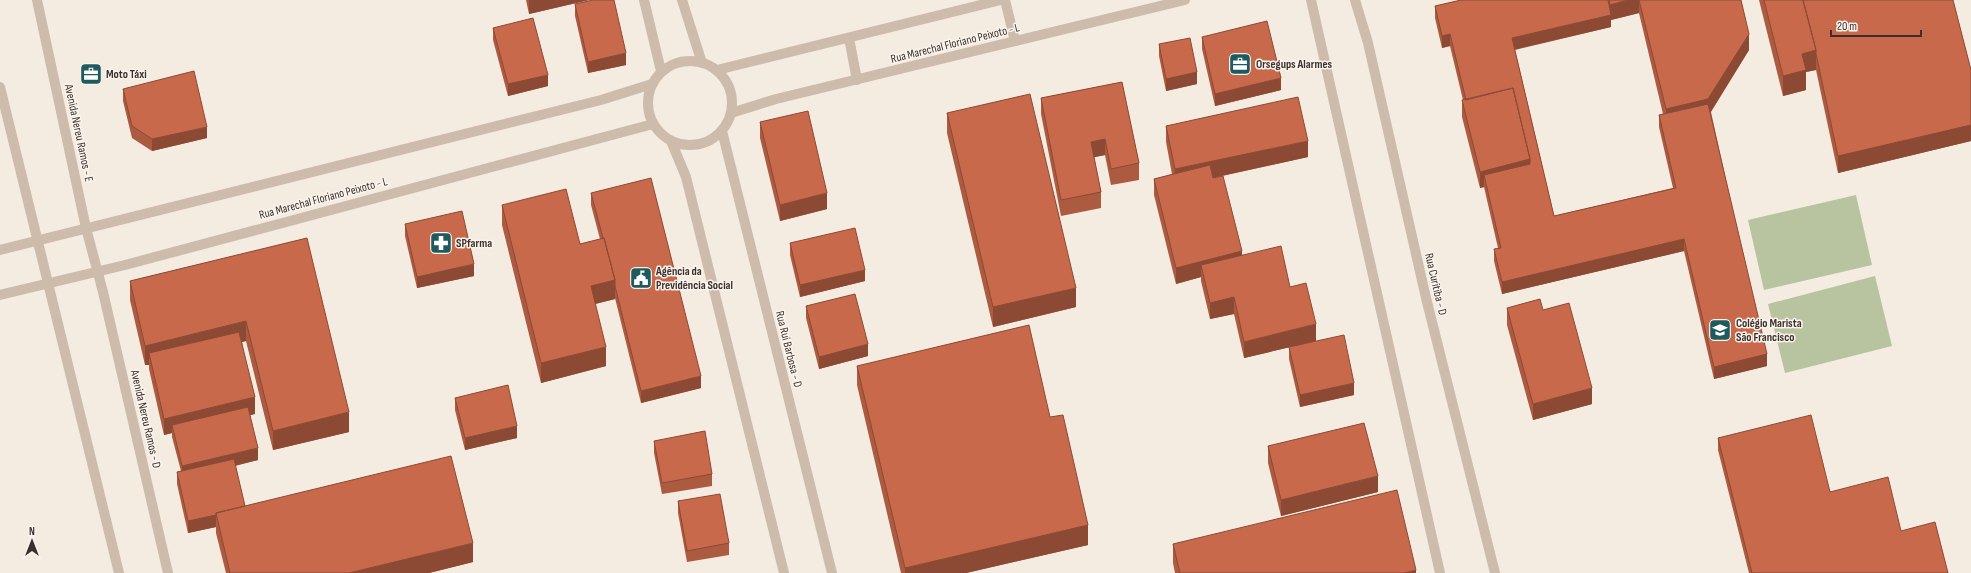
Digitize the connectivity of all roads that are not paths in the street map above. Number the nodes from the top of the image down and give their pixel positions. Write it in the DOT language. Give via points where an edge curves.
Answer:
graph roads {
  1 [pos="37,0"];
  2 [pos="644,0"];
  3 [pos="682,0"];
  4 [pos="1001,0"];
  5 [pos="1005,0"];
  6 [pos="1185,0"];
  7 [pos="1311,0"];
  8 [pos="1355,0"];
  9 [pos="849,38"];
  10 [pos="1015,41"];
  11 [pos="702,62"];
  12 [pos="717,70"];
  13 [pos="661,72"];
  14 [pos="857,80"];
  15 [pos="652,84"];
  16 [pos="0,87"];
  17 [pos="731,113"];
  18 [pos="653,124"];
  19 [pos="722,131"];
  20 [pos="671,141"];
  21 [pos="86,228"];
  22 [pos="38,241"];
  23 [pos="0,250"];
  24 [pos="97,272"];
  25 [pos="48,282"];
  26 [pos="0,295"];
  27 [pos="119,573"];
  28 [pos="168,573"];
  29 [pos="784,573"];
  30 [pos="832,573"];
  31 [pos="1440,573"];
  32 [pos="1495,573"];
  1 -- 21 [label="street, Avenida Nereu Ramos - E"];
  2 -- 13 [label="street"];
  3 -- 11 [label="street"];
  4 -- 9 [label="street"];
  5 -- 10 [label="street"];
  6 -- 10 [label="street, Rua Marechal Floriano Peixoto - L"];
  7 -- 31 [label="street"];
  8 -- 32 [label="street, Rua Curitiba - D" via="1368,43 1426,298"];
  9 -- 12 [label="street"];
  9 -- 14 [label="street"];
  10 -- 14 [label="street, Rua Marechal Floriano Peixoto - L"];
  11 -- 12 [label="street"];
  11 -- 13 [label="street" via="674,64"];
  12 -- 17 [label="street" via="730,89"];
  13 -- 15 [label="street"];
  14 -- 17 [label="street, Rua Marechal Floriano Peixoto - L" via="776,99"];
  15 -- 18 [label="street" via="648,97 648,111"];
  15 -- 21 [label="street" via="601,100"];
  16 -- 22 [label="street"];
  17 -- 19 [label="street"];
  18 -- 20 [label="street"];
  18 -- 24 [label="street, Rua Marechal Floriano Peixoto - L"];
  19 -- 20 [label="street" via="711,140 698,144 684,145"];
  19 -- 30 [label="street, Rua Rui Barbosa - D"];
  20 -- 29 [label="street" via="686,177"];
  21 -- 22 [label="street"];
  21 -- 24 [label="street, Avenida Nereu Ramos - E"];
  22 -- 23 [label="street"];
  22 -- 25 [label="street"];
  24 -- 25 [label="street, Rua Marechal Floriano Peixoto - L"];
  24 -- 28 [label="street, Avenida Nereu Ramos - D"];
  25 -- 26 [label="street, Rua Marechal Floriano Peixoto - L"];
  25 -- 27 [label="street"];
}
